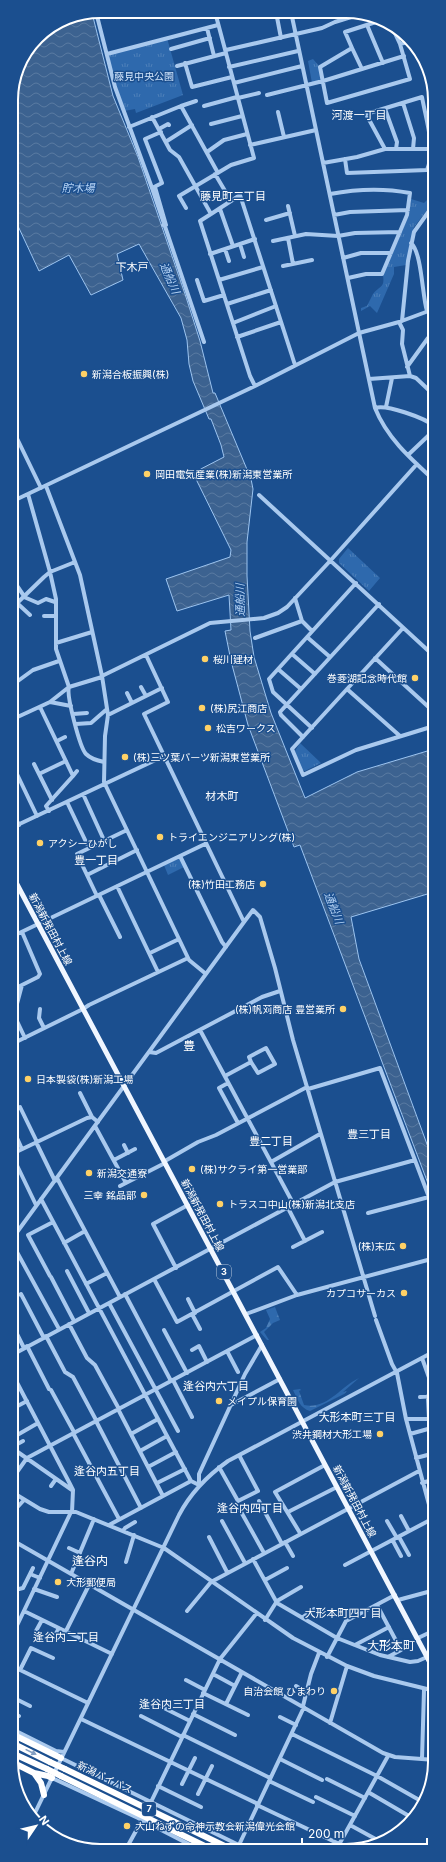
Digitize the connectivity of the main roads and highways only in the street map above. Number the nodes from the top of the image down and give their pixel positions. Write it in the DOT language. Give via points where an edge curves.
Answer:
graph roads {
  1 [pos="18,889"];
  2 [pos="428,1659"];
  3 [pos="18,1736"];
  4 [pos="18,1746"];
  5 [pos="63,1755"];
  6 [pos="18,1756"];
  7 [pos="18,1765"];
  8 [pos="34,1773"];
  9 [pos="52,1778"];
  10 [pos="44,1795"];
  11 [pos="201,1844"];
  12 [pos="221,1844"];
  1 -- 2 [label="main road, 新潟新発田村上線 / 3"];
  3 -- 5 [label="highway"];
  4 -- 12 [label="highway, 新潟バイパス / 7, one-way, bridge"];
  6 -- 11 [label="highway, 新潟バイパス / 7, bridge"];
  7 -- 8 [label="highway"];
  8 -- 9 [label="highway"];
  8 -- 10 [label="highway" via="41,1783"];
}
